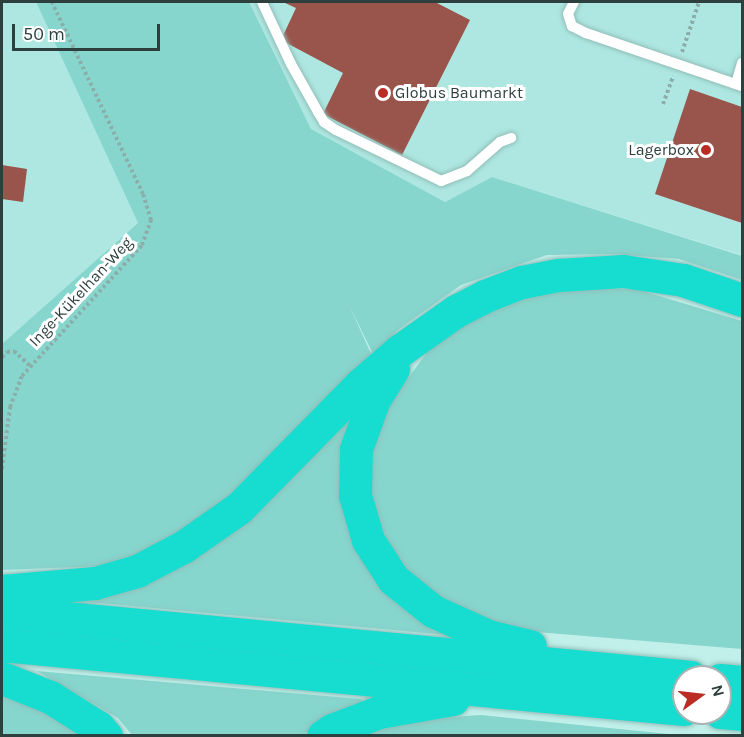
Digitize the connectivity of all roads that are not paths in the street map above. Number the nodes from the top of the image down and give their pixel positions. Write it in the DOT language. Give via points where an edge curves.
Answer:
graph roads {
  1 [pos="262,2"];
  2 [pos="574,2"];
  3 [pos="742,63"];
  4 [pos="739,85"];
  5 [pos="511,138"];
  6 [pos="742,300"];
  7 [pos="431,329"];
  8 [pos="2,591"];
  9 [pos="2,612"];
  10 [pos="2,645"];
  11 [pos="637,672"];
  12 [pos="672,675"];
  13 [pos="2,678"];
  14 [pos="518,693"];
  15 [pos="672,708"];
  16 [pos="106,735"];
  17 [pos="323,735"];
  1 -- 5 [label="lane" via="318,112 336,130 441,181 467,171 500,142"];
  2 -- 4 [label="lane" via="568,14 572,26"];
  3 -- 4 [label="lane"];
  6 -- 7 [label="highway" via="683,280 592,271 522,282 456,310"];
  7 -- 8 [label="highway" via="361,384 239,508 183,547 137,571 95,583"];
  7 -- 11 [label="highway" via="390,373 374,399 356,449 355,495 368,540 379,560 410,595 458,624 488,636"];
  9 -- 11 [label="highway"];
  10 -- 14 [label="highway"];
  11 -- 12 [label="highway"];
  13 -- 16 [label="highway" via="50,697"];
  14 -- 15 [label="highway"];
  14 -- 17 [label="highway" via="435,701 379,712"];
}
